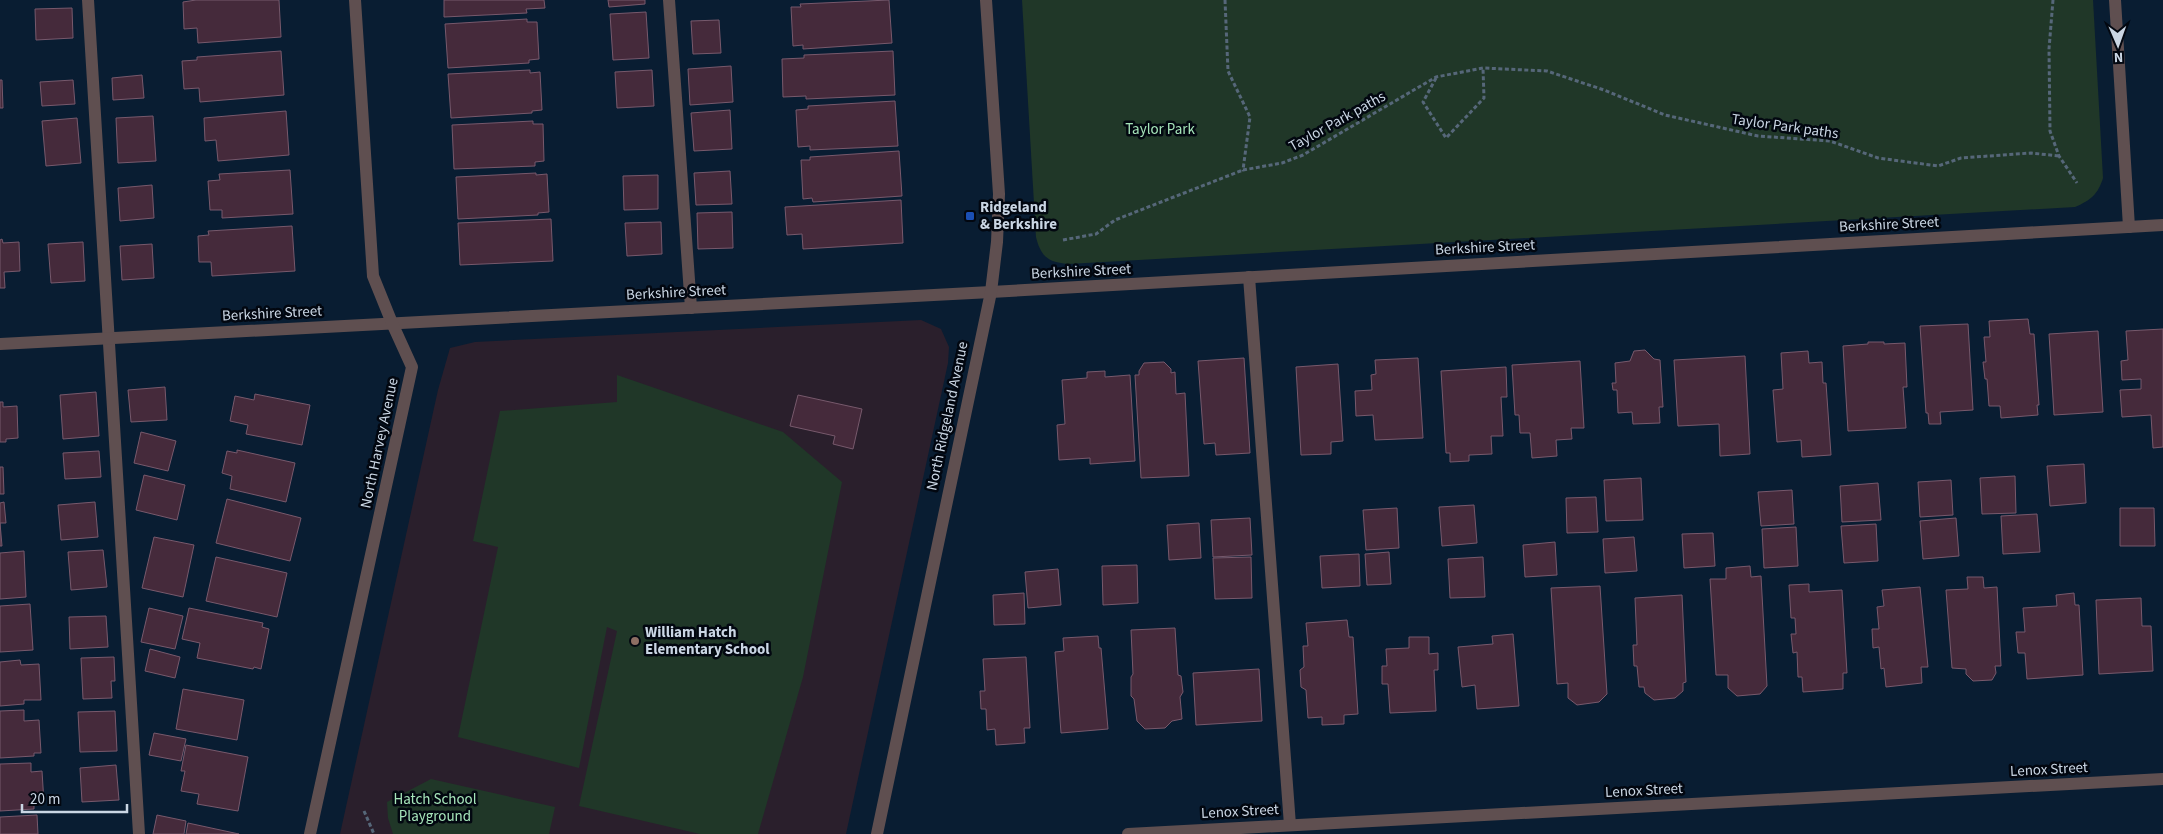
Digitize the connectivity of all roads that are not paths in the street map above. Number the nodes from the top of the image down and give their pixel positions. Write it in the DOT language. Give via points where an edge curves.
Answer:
graph roads {
  1 [pos="88,0"];
  2 [pos="355,0"];
  3 [pos="669,0"];
  4 [pos="986,0"];
  5 [pos="2115,0"];
  6 [pos="2163,225"];
  7 [pos="2129,227"];
  8 [pos="1249,277"];
  9 [pos="991,292"];
  10 [pos="691,308"];
  11 [pos="392,323"];
  12 [pos="108,338"];
  13 [pos="0,344"];
  14 [pos="2163,780"];
  15 [pos="1290,825"];
  16 [pos="1154,833"];
  17 [pos="139,834"];
  18 [pos="310,834"];
  19 [pos="877,834"];
  20 [pos="1128,834"];
  1 -- 12 [label="street"];
  2 -- 11 [label="street, North Harvey Avenue" via="373,276"];
  3 -- 10 [label="street"];
  4 -- 9 [label="street, North Ridgeland Avenue" via="999,194"];
  5 -- 7 [label="street"];
  6 -- 7 [label="street, Berkshire Street"];
  7 -- 8 [label="street, Berkshire Street"];
  8 -- 9 [label="street, Berkshire Street"];
  8 -- 15 [label="street"];
  9 -- 10 [label="street, Berkshire Street"];
  9 -- 19 [label="street, North Ridgeland Avenue"];
  10 -- 11 [label="street, Berkshire Street"];
  11 -- 12 [label="street, Berkshire Street"];
  11 -- 18 [label="street, North Harvey Avenue" via="412,367"];
  12 -- 13 [label="street, Berkshire Street"];
  12 -- 17 [label="street"];
  14 -- 15 [label="street, Lenox Street"];
  15 -- 16 [label="street, Lenox Street"];
  16 -- 20 [label="street, Lenox Street"];
}
